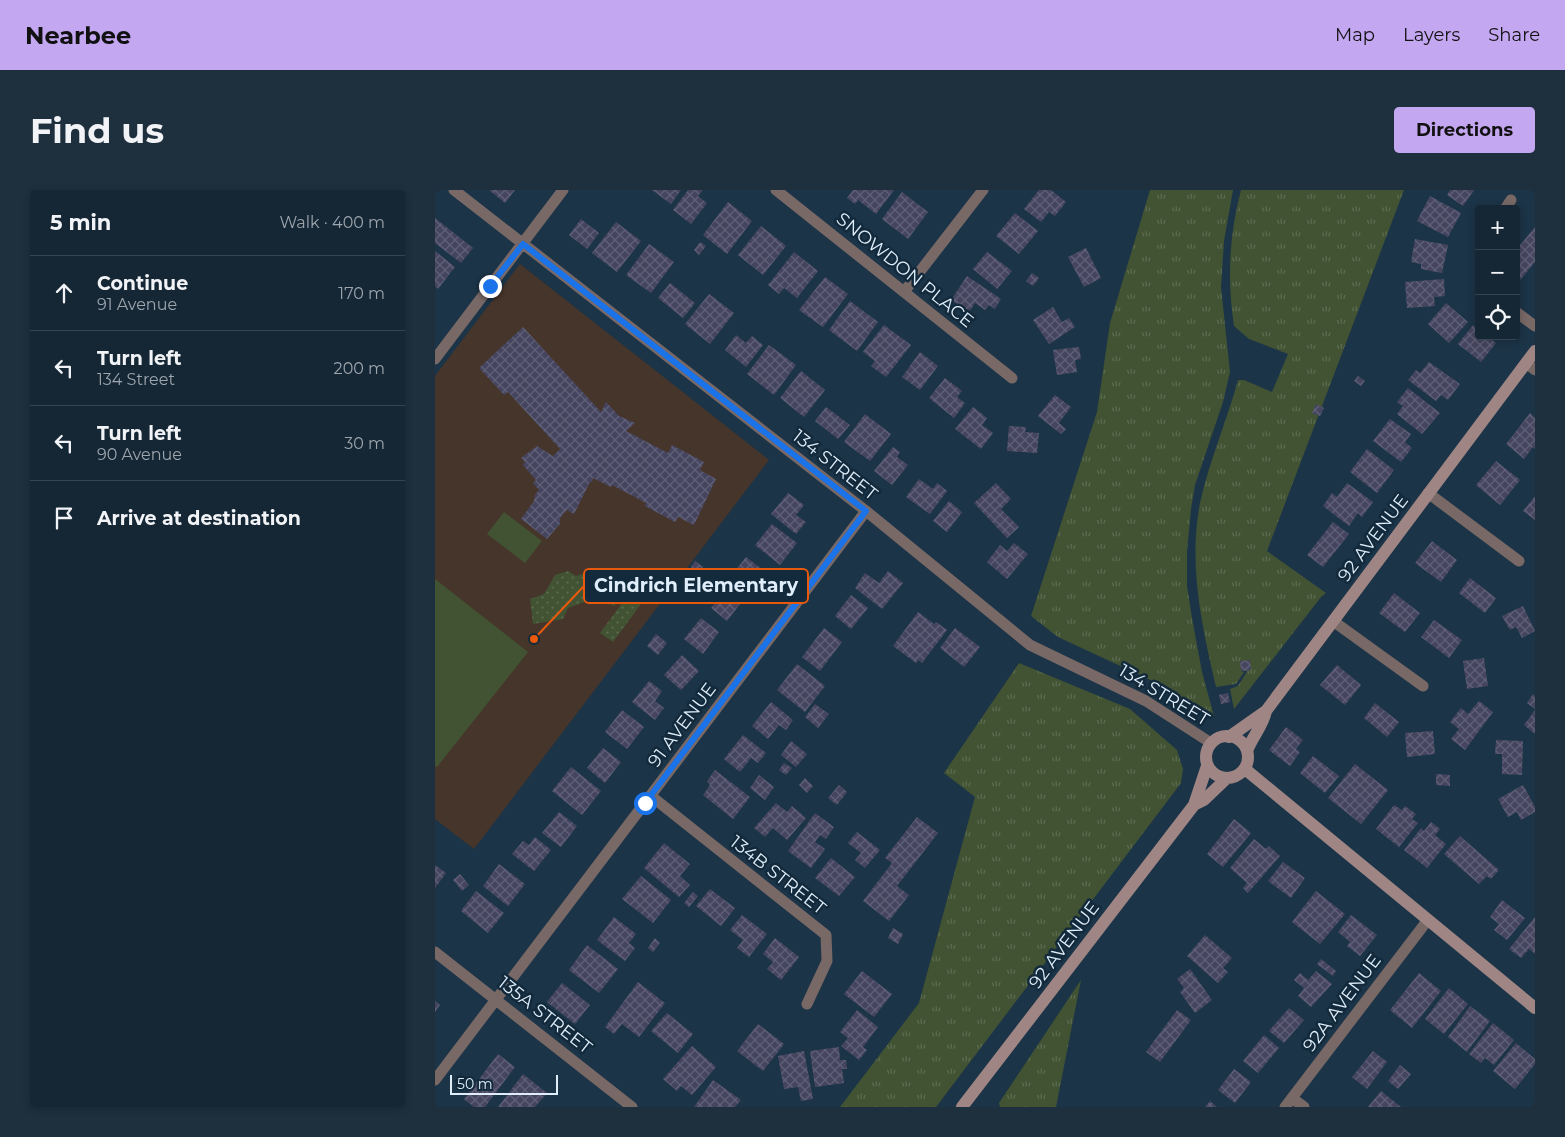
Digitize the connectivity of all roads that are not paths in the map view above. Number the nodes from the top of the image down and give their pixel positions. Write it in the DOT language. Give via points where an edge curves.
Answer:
graph roads {
  1 [pos="454,190"];
  2 [pos="563,190"];
  3 [pos="776,190"];
  4 [pos="983,190"];
  5 [pos="523,244"];
  6 [pos="905,292"];
  7 [pos="1520,315"];
  8 [pos="1535,326"];
  9 [pos="1535,351"];
  10 [pos="435,359"];
  11 [pos="1531,366"];
  12 [pos="1012,378"];
  13 [pos="1429,493"];
  14 [pos="866,511"];
  15 [pos="1519,561"];
  16 [pos="1333,621"];
  17 [pos="1423,686"];
  18 [pos="1266,711"];
  19 [pos="1229,737"];
  20 [pos="1211,743"];
  21 [pos="1247,751"];
  22 [pos="1207,766"];
  23 [pos="1245,769"];
  24 [pos="1227,778"];
  25 [pos="651,796"];
  26 [pos="1194,805"];
  27 [pos="1427,921"];
  28 [pos="435,952"];
  29 [pos="497,1000"];
  30 [pos="807,1004"];
  31 [pos="1535,1008"];
  32 [pos="435,1080"];
  33 [pos="1289,1102"];
  34 [pos="632,1107"];
  35 [pos="962,1107"];
  36 [pos="1304,1107"];
  1 -- 5 [label="street, 134 STREET"];
  2 -- 5 [label="street"];
  3 -- 6 [label="street, SNOWDON PLACE"];
  4 -- 6 [label="street"];
  5 -- 10 [label="street"];
  5 -- 14 [label="street, 134 STREET"];
  6 -- 12 [label="street, SNOWDON PLACE"];
  7 -- 8 [label="street"];
  9 -- 11 [label="main road, 92 AVENUE"];
  11 -- 13 [label="main road, 92 AVENUE"];
  13 -- 15 [label="street"];
  13 -- 16 [label="main road, 92 AVENUE"];
  14 -- 20 [label="street, 134 STREET" via="1031,645 1146,700"];
  14 -- 25 [label="street, 91 AVENUE"];
  16 -- 17 [label="street"];
  16 -- 18 [label="main road, 92 AVENUE"];
  18 -- 19 [label="main road, 92 AVENUE"];
  18 -- 21 [label="main road"];
  19 -- 20 [label="main road" via="1217,738"];
  19 -- 21 [label="main road" via="1240,740"];
  20 -- 22 [label="main road" via="1205,760"];
  21 -- 23 [label="main road"];
  22 -- 24 [label="main road" via="1214,774"];
  22 -- 26 [label="main road"];
  23 -- 24 [label="main road" via="1239,775"];
  23 -- 27 [label="main road"];
  24 -- 26 [label="main road"];
  25 -- 29 [label="street, 91 AVENUE"];
  25 -- 30 [label="street, 134B STREET" via="826,935 827,961"];
  26 -- 35 [label="main road, 92 AVENUE"];
  27 -- 31 [label="main road"];
  27 -- 33 [label="street, 92A AVENUE"];
  28 -- 29 [label="street, 135A STREET"];
  29 -- 32 [label="street, 91 AVENUE"];
  29 -- 34 [label="street, 135A STREET"];
  33 -- 36 [label="street"];
}
